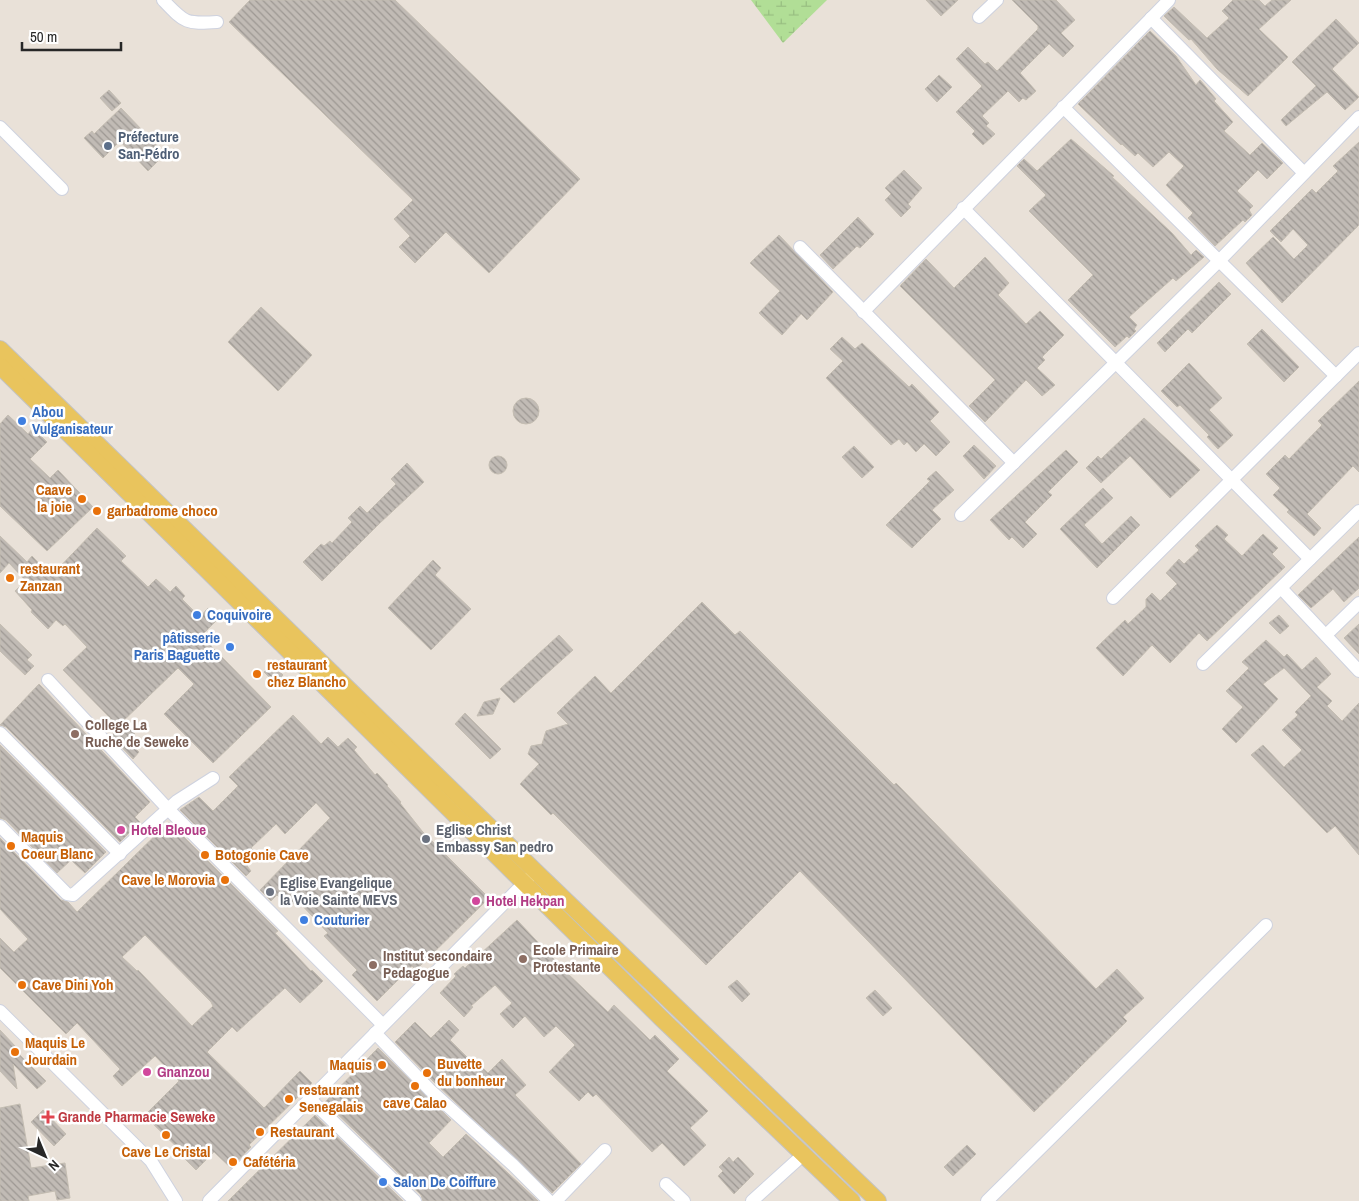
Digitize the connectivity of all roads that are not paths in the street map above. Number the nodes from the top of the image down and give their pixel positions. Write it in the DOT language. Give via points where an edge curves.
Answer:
graph roads {
  1 [pos="163,0"];
  2 [pos="997,0"];
  3 [pos="1169,0"];
  4 [pos="980,17"];
  5 [pos="1151,18"];
  6 [pos="218,22"];
  7 [pos="1063,107"];
  8 [pos="1359,118"];
  9 [pos="0,127"];
  10 [pos="1304,172"];
  11 [pos="62,189"];
  12 [pos="963,208"];
  13 [pos="800,247"];
  14 [pos="1220,260"];
  15 [pos="863,312"];
  16 [pos="0,349"];
  17 [pos="1359,353"];
  18 [pos="1115,361"];
  19 [pos="0,366"];
  20 [pos="1336,376"];
  21 [pos="1014,464"];
  22 [pos="1231,479"];
  23 [pos="1359,511"];
  24 [pos="961,515"];
  25 [pos="1310,559"];
  26 [pos="1281,588"];
  27 [pos="1113,598"];
  28 [pos="1359,603"];
  29 [pos="1326,635"];
  30 [pos="1203,664"];
  31 [pos="1359,670"];
  32 [pos="48,680"];
  33 [pos="0,733"];
  34 [pos="213,778"];
  35 [pos="168,809"];
  36 [pos="0,826"];
  37 [pos="120,854"];
  38 [pos="530,877"];
  39 [pos="1266,925"];
  40 [pos="0,1011"];
  41 [pos="379,1029"];
  42 [pos="310,1098"];
  43 [pos="605,1150"];
  44 [pos="804,1154"];
  45 [pos="666,1184"];
  46 [pos="176,1201"];
  47 [pos="209,1201"];
  48 [pos="416,1201"];
  49 [pos="549,1201"];
  50 [pos="556,1201"];
  51 [pos="684,1201"];
  52 [pos="752,1201"];
  53 [pos="852,1201"];
  54 [pos="878,1201"];
  55 [pos="987,1201"];
  1 -- 6 [label="street" via="181,19 190,23"];
  2 -- 4 [label="street"];
  3 -- 5 [label="street"];
  5 -- 7 [label="street"];
  5 -- 10 [label="street"];
  7 -- 12 [label="street"];
  7 -- 14 [label="street"];
  8 -- 10 [label="street"];
  9 -- 11 [label="street"];
  10 -- 14 [label="street"];
  12 -- 15 [label="street"];
  12 -- 18 [label="street"];
  13 -- 15 [label="street"];
  14 -- 18 [label="street"];
  14 -- 20 [label="street"];
  15 -- 21 [label="street"];
  16 -- 38 [label="main road"];
  17 -- 20 [label="street"];
  18 -- 21 [label="street"];
  18 -- 22 [label="street"];
  19 -- 38 [label="main road"];
  20 -- 22 [label="street"];
  21 -- 24 [label="street"];
  22 -- 25 [label="street"];
  22 -- 27 [label="street"];
  23 -- 25 [label="street"];
  25 -- 26 [label="street"];
  26 -- 29 [label="street"];
  26 -- 30 [label="street"];
  28 -- 29 [label="street"];
  29 -- 31 [label="street"];
  32 -- 35 [label="street"];
  33 -- 37 [label="street"];
  34 -- 35 [label="street"];
  35 -- 37 [label="street"];
  35 -- 41 [label="street"];
  36 -- 37 [label="street" via="69,895"];
  38 -- 41 [label="street"];
  38 -- 44 [label="main road" via="660,1018"];
  38 -- 54 [label="main road"];
  39 -- 55 [label="street"];
  40 -- 46 [label="street" via="151,1161"];
  41 -- 42 [label="street"];
  41 -- 49 [label="street" via="430,1090"];
  42 -- 47 [label="street"];
  42 -- 48 [label="street"];
  43 -- 50 [label="street"];
  44 -- 52 [label="street"];
  44 -- 53 [label="main road"];
  45 -- 51 [label="street"];
}
